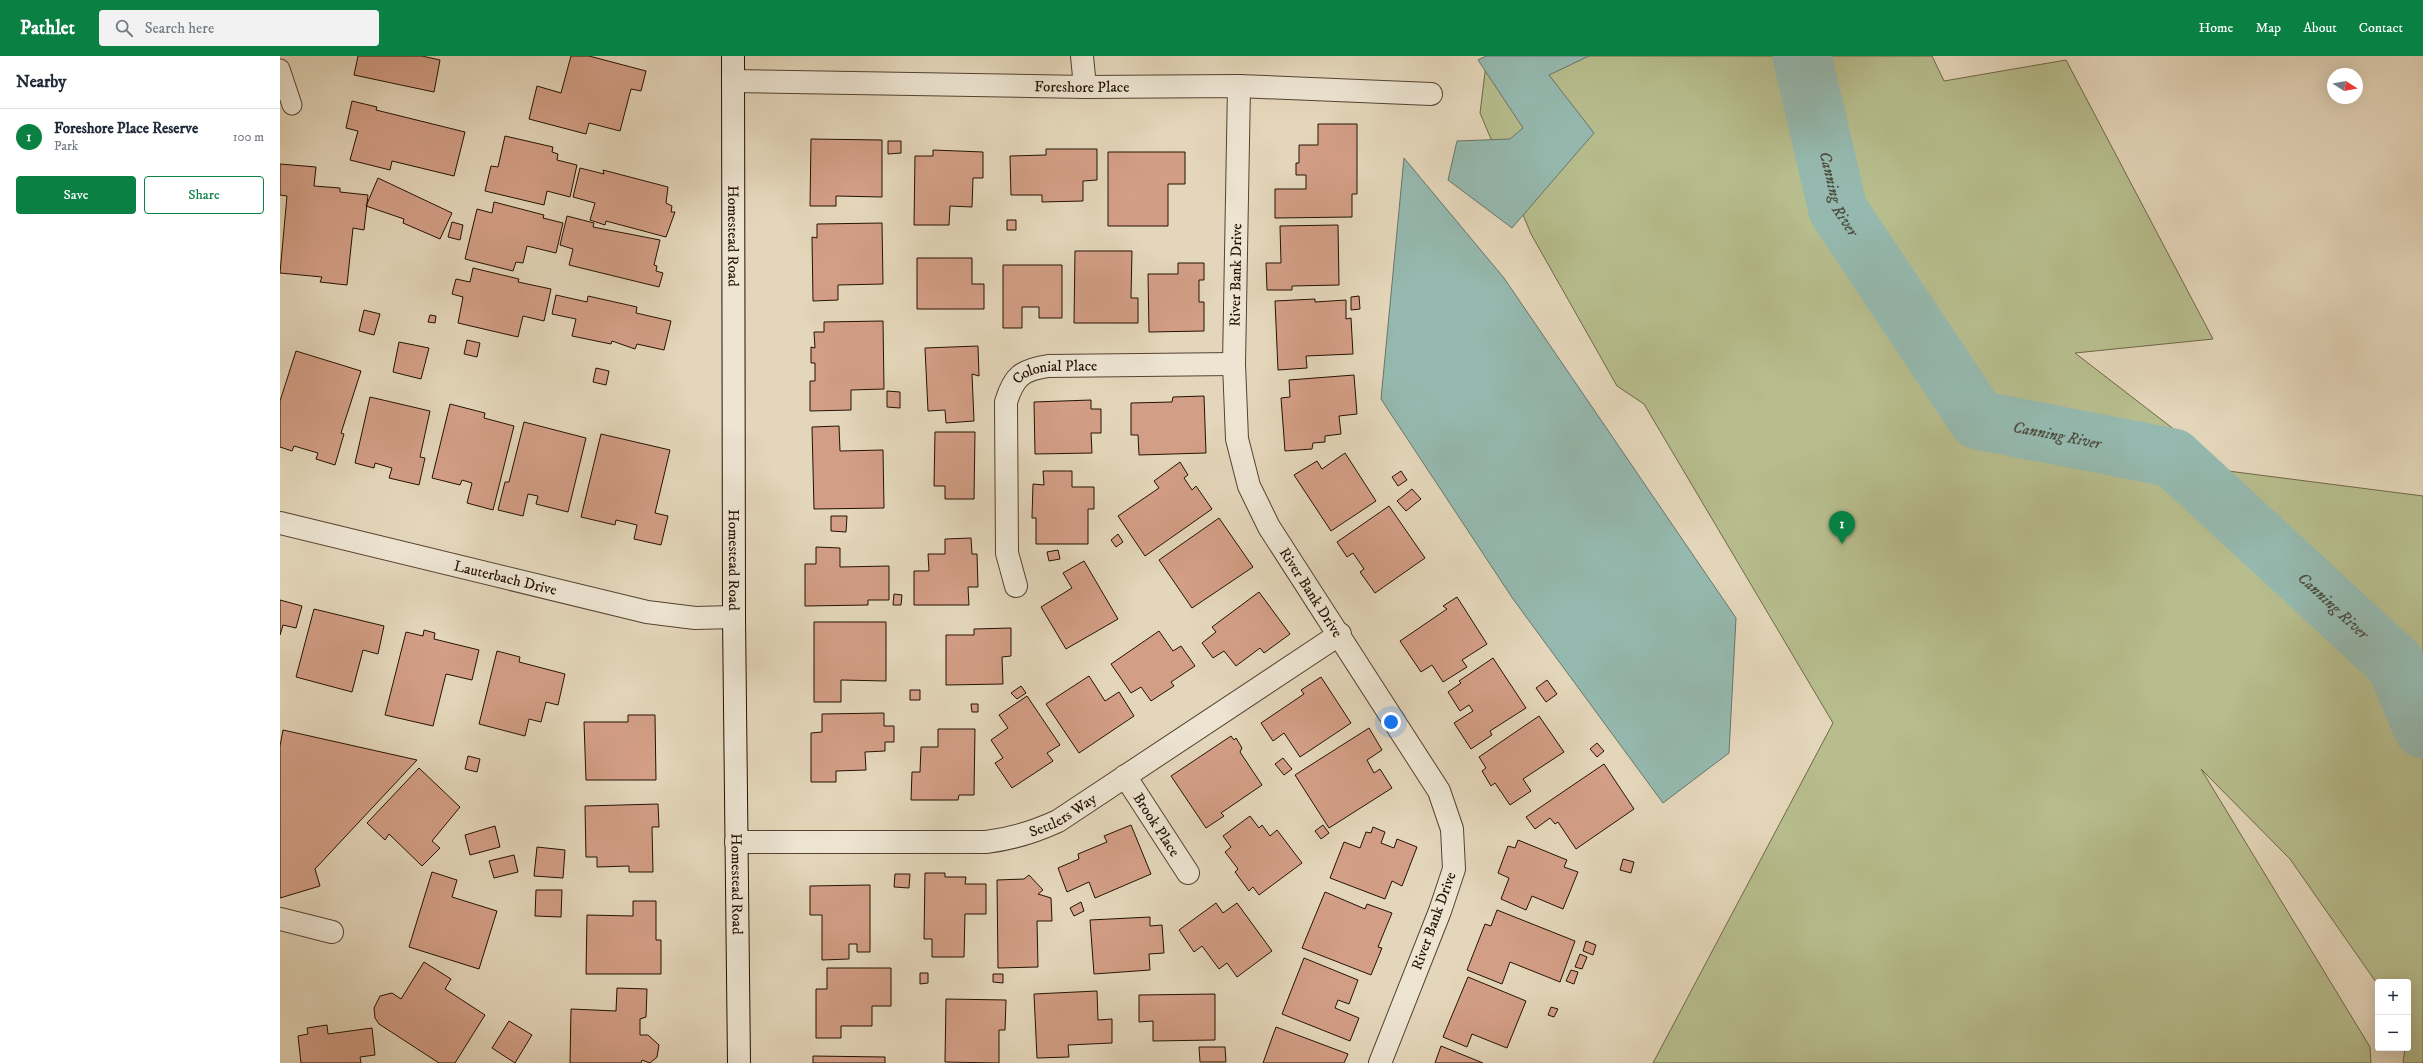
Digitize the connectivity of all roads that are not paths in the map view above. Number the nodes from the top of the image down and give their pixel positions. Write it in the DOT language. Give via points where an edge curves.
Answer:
graph roads {
  1 [pos="733,56"];
  2 [pos="1082,56"];
  3 [pos="280,68"];
  4 [pos="733,82"];
  5 [pos="1239,86"];
  6 [pos="1085,87"];
  7 [pos="1431,94"];
  8 [pos="292,105"];
  9 [pos="1234,364"];
  10 [pos="280,523"];
  11 [pos="1016,586"];
  12 [pos="734,617"];
  13 [pos="1340,634"];
  14 [pos="1125,776"];
  15 [pos="736,842"];
  16 [pos="1188,873"];
  17 [pos="280,919"];
  18 [pos="332,932"];
  19 [pos="739,1063"];
  20 [pos="1380,1063"];
  1 -- 4 [label="street, Homestead Road"];
  2 -- 6 [label="street"];
  3 -- 8 [label="lane"];
  4 -- 6 [label="street, Foreshore Place"];
  4 -- 12 [label="street, Homestead Road"];
  5 -- 6 [label="street, Foreshore Place"];
  5 -- 7 [label="street, Foreshore Place"];
  5 -- 9 [label="street, River Bank Drive"];
  9 -- 11 [label="street, Colonial Place" via="1048,366 1029,369 1012,384 1006,402 1007,553"];
  9 -- 13 [label="street, River Bank Drive" via="1237,439 1248,486 1269,527"];
  10 -- 12 [label="street, Lauterbach Drive" via="647,612 695,618"];
  12 -- 15 [label="street, Homestead Road"];
  13 -- 14 [label="street, Settlers Way"];
  13 -- 20 [label="street, River Bank Drive" via="1439,791 1452,828 1454,868 1440,911"];
  14 -- 15 [label="street, Settlers Way" via="1058,821 1034,833 1011,839 986,842"];
  14 -- 16 [label="street, Brook Place"];
  15 -- 19 [label="street, Homestead Road"];
  17 -- 18 [label="street"];
}
